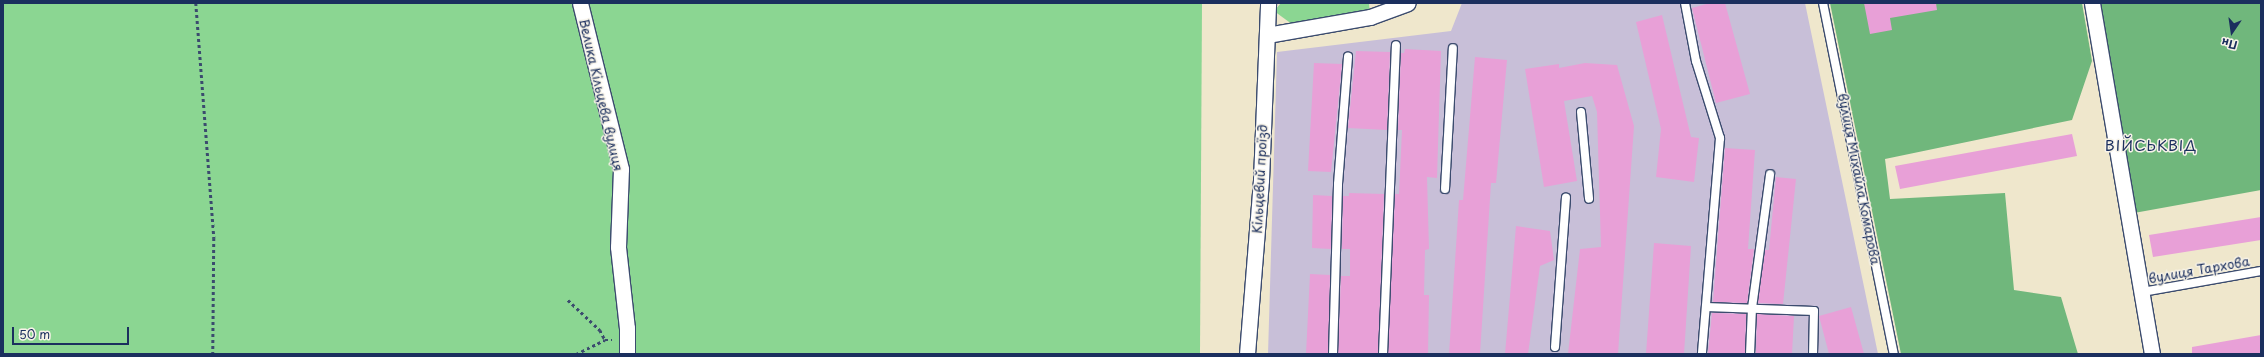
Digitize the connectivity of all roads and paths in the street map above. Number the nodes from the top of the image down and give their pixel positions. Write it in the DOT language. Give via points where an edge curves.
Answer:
graph roads {
  1 [pos="196,3"];
  2 [pos="580,3"];
  3 [pos="1268,3"];
  4 [pos="1408,3"];
  5 [pos="1685,3"];
  6 [pos="1824,3"];
  7 [pos="2092,3"];
  8 [pos="1267,35"];
  9 [pos="1396,45"];
  10 [pos="1453,48"];
  11 [pos="1348,56"];
  12 [pos="1581,112"];
  13 [pos="1770,174"];
  14 [pos="1446,189"];
  15 [pos="1566,198"];
  16 [pos="1589,199"];
  17 [pos="2261,272"];
  18 [pos="2142,292"];
  19 [pos="568,300"];
  20 [pos="1706,307"];
  21 [pos="1752,308"];
  22 [pos="605,340"];
  23 [pos="627,347"];
  24 [pos="1555,347"];
  25 [pos="213,354"];
  26 [pos="576,354"];
  27 [pos="1248,354"];
  28 [pos="1332,354"];
  29 [pos="1383,354"];
  30 [pos="1702,354"];
  31 [pos="1750,354"];
  32 [pos="1813,354"];
  33 [pos="1894,354"];
  34 [pos="2152,354"];
  1 -- 25 [label="path" via="214,238"];
  2 -- 23 [label="street, Велика Кільцева вулиця" via="621,169 618,247"];
  3 -- 8 [label="street, Кільцевий проїзд"];
  4 -- 8 [label="street" via="1370,17"];
  5 -- 20 [label="lane" via="1696,62 1720,138"];
  6 -- 33 [label="lane, вулиця Михайла Комарова"];
  7 -- 18 [label="street"];
  8 -- 27 [label="street, Кільцевий проїзд" via="1262,180"];
  9 -- 29 [label="lane"];
  10 -- 14 [label="lane"];
  11 -- 28 [label="lane" via="1338,184"];
  12 -- 16 [label="lane"];
  13 -- 21 [label="lane"];
  15 -- 24 [label="lane"];
  17 -- 18 [label="lane, вулиця Тархова"];
  18 -- 34 [label="street"];
  19 -- 22 [label="path" via="600,330"];
  20 -- 21 [label="lane"];
  20 -- 30 [label="lane"];
  21 -- 31 [label="lane"];
  21 -- 32 [label="lane" via="1814,311"];
  22 -- 23 [label="path"];
  22 -- 26 [label="path"];
}
